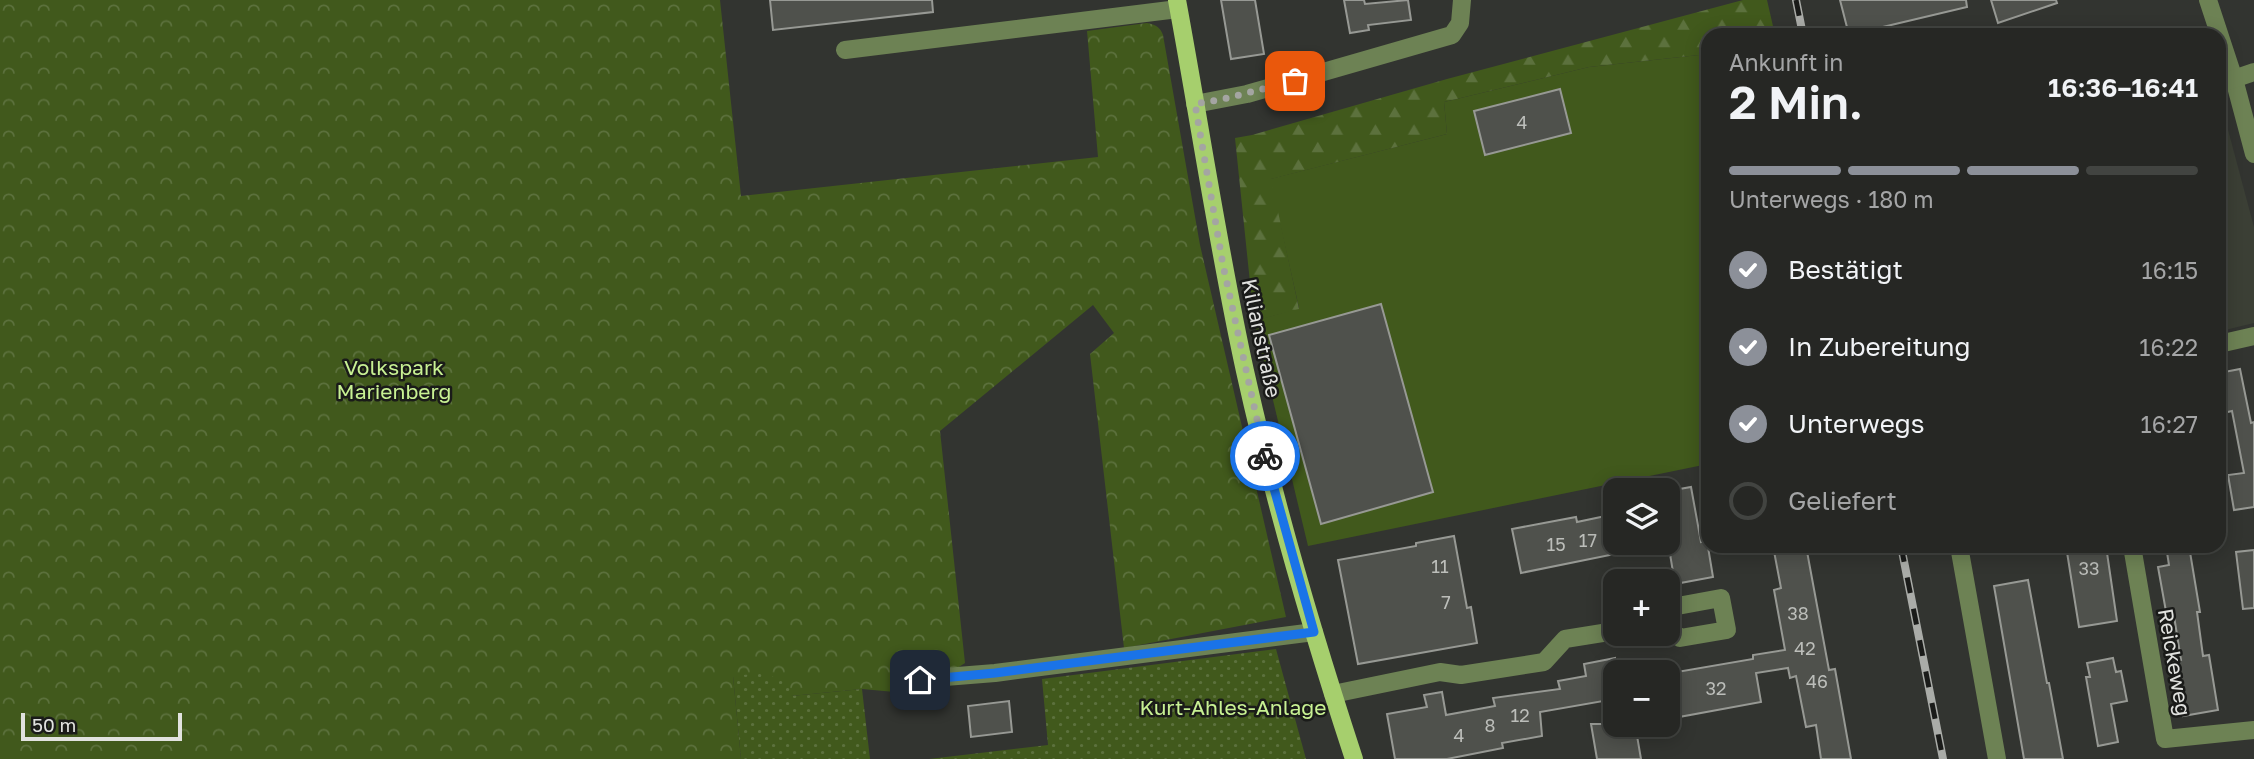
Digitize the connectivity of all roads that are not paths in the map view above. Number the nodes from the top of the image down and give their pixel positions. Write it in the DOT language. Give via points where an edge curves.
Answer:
graph roads {
  1 [pos="1462,0"];
  2 [pos="2208,0"];
  3 [pos="1177,5"];
  4 [pos="2214,28"];
  5 [pos="845,50"];
  6 [pos="2254,72"];
  7 [pos="2226,82"];
  8 [pos="1195,104"];
  9 [pos="2254,154"];
  10 [pos="2254,336"];
  11 [pos="2226,342"];
  12 [pos="1960,553"];
  13 [pos="2133,553"];
  14 [pos="1680,606"];
  15 [pos="1314,632"];
  16 [pos="1603,633"];
  17 [pos="1680,638"];
  18 [pos="920,680"];
  19 [pos="1333,694"];
  20 [pos="2254,730"];
  21 [pos="1354,759"];
  22 [pos="1997,759"];
  1 -- 8 [label="street" via="1460,23 1452,35 1259,91"];
  2 -- 4 [label="street"];
  3 -- 5 [label="street"];
  3 -- 8 [label="main road, Kilianstraße"];
  6 -- 7 [label="street"];
  7 -- 9 [label="street"];
  8 -- 15 [label="main road, Kilianstraße" via="1245,371"];
  10 -- 11 [label="street"];
  12 -- 22 [label="street"];
  13 -- 20 [label="street, Reickeweg" via="2165,738"];
  14 -- 17 [label="street" via="1721,598 1727,630"];
  15 -- 18 [label="street"];
  15 -- 19 [label="main road, Kilianstraße"];
  16 -- 19 [label="street" via="1565,639 1544,662 1461,675 1440,672"];
  19 -- 21 [label="main road, Kilianstraße"];
}
